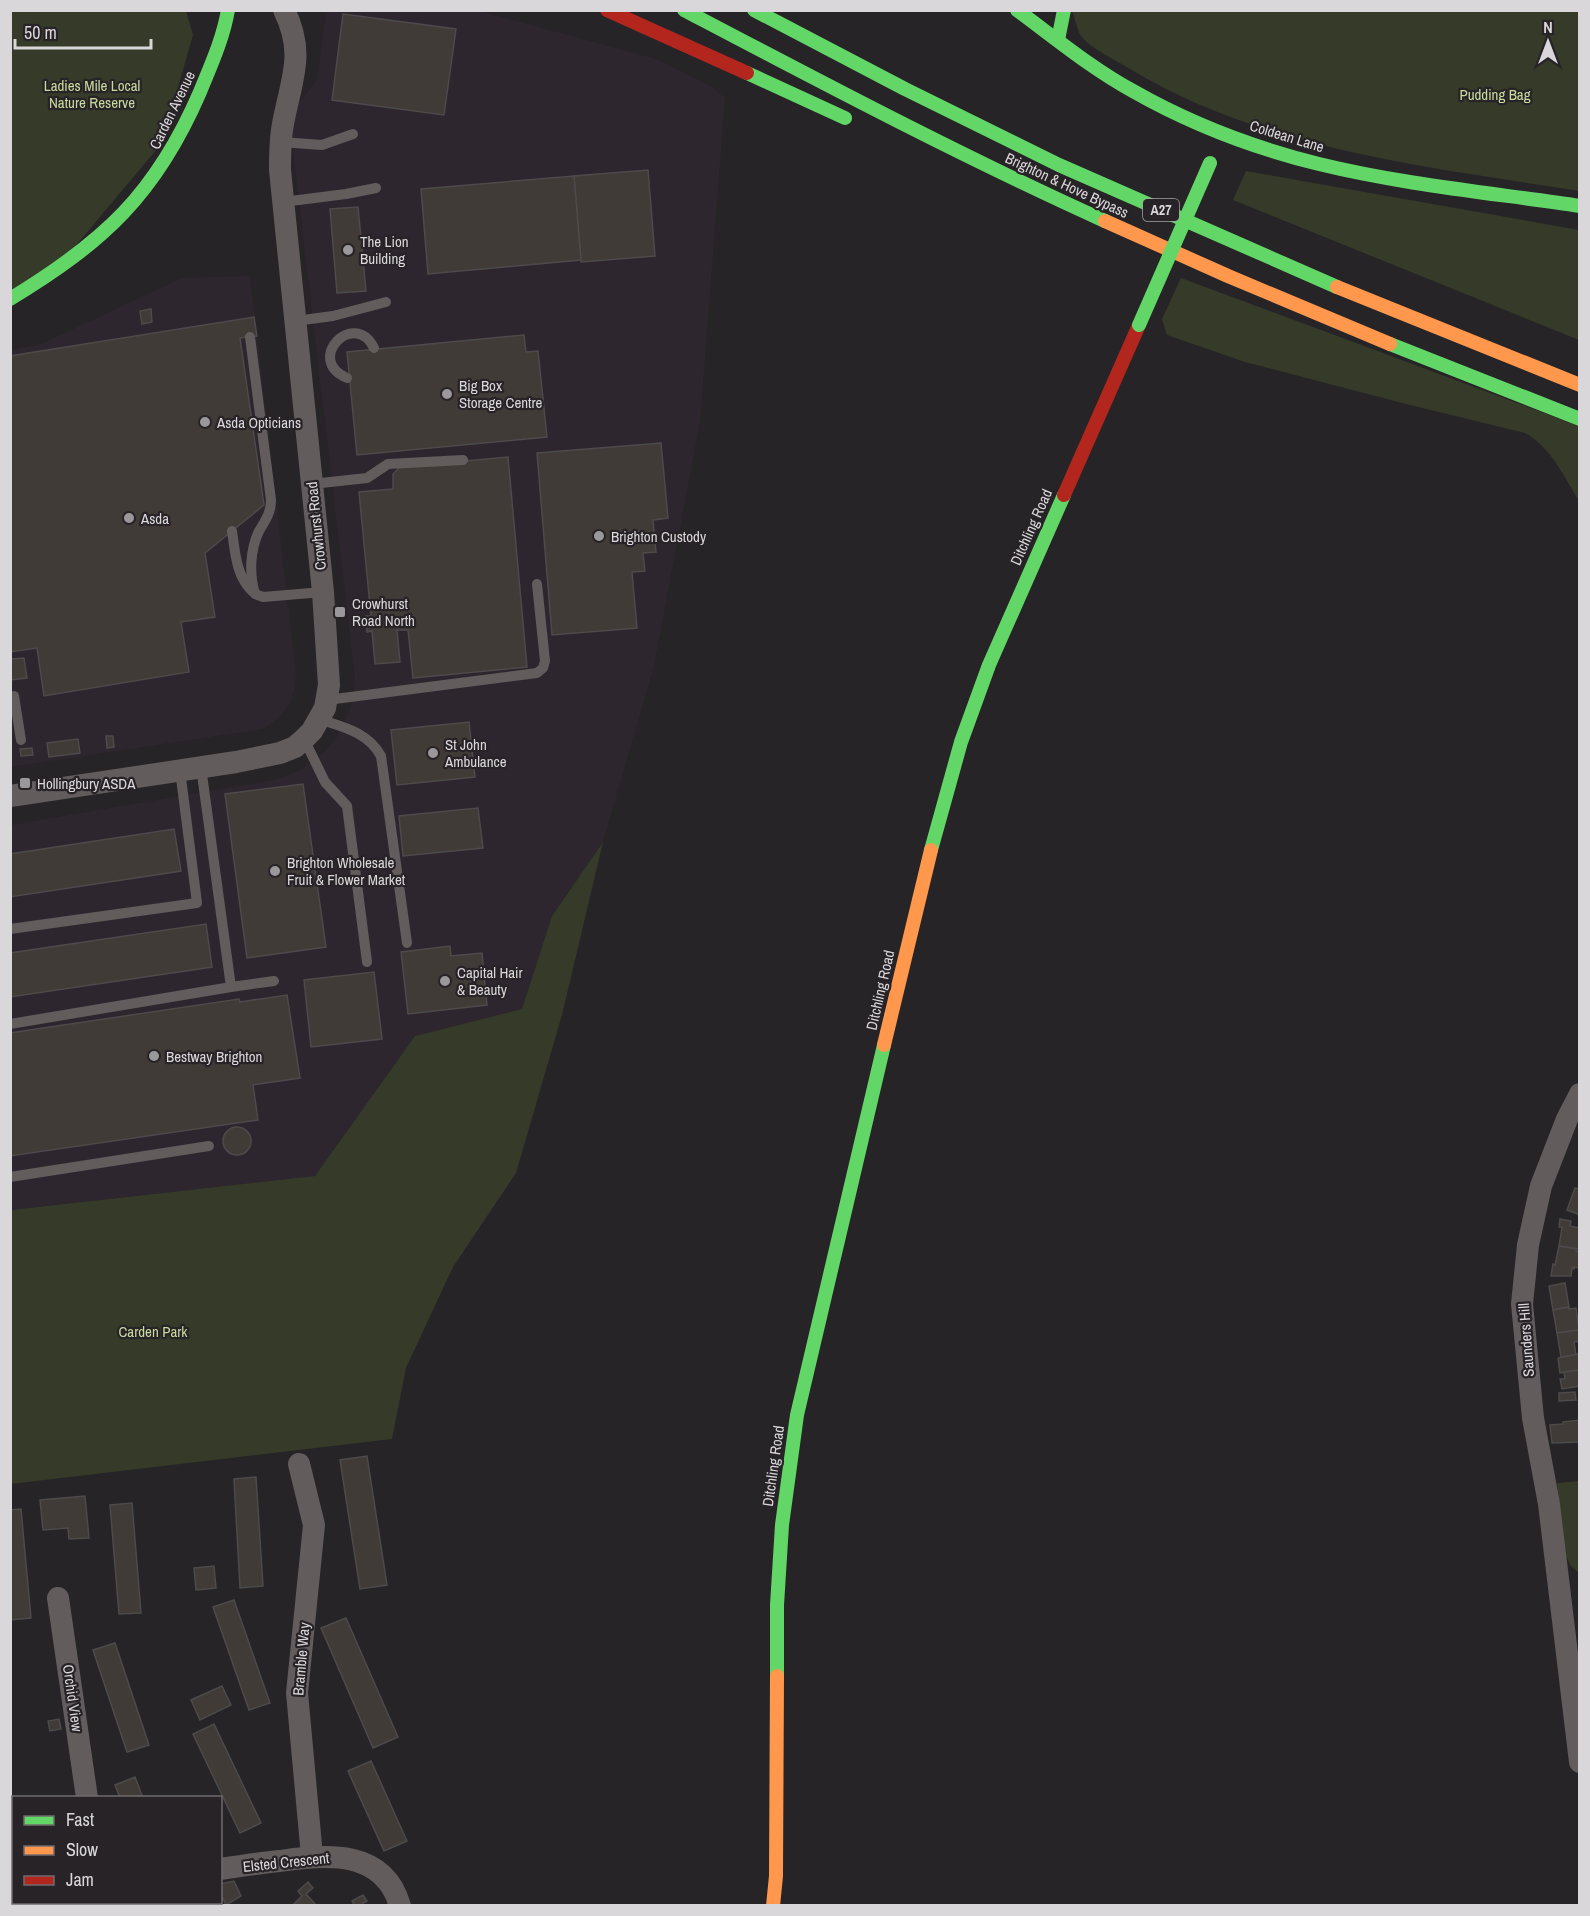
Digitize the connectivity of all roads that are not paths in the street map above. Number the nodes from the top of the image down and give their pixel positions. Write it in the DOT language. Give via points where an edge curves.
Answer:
graph roads {
  1 [pos="228,10"];
  2 [pos="284,10"];
  3 [pos="607,10"];
  4 [pos="684,10"];
  5 [pos="754,10"];
  6 [pos="1017,10"];
  7 [pos="1065,10"];
  8 [pos="1058,40"];
  9 [pos="862,123"];
  10 [pos="884,130"];
  11 [pos="1221,132"];
  12 [pos="353,134"];
  13 [pos="281,142"];
  14 [pos="970,158"];
  15 [pos="376,188"];
  16 [pos="283,202"];
  17 [pos="1580,206"];
  18 [pos="10,299"];
  19 [pos="386,302"];
  20 [pos="295,321"];
  21 [pos="250,337"];
  22 [pos="374,348"];
  23 [pos="347,378"];
  24 [pos="1580,385"];
  25 [pos="1580,419"];
  26 [pos="463,460"];
  27 [pos="312,484"];
  28 [pos="232,531"];
  29 [pos="537,584"];
  30 [pos="323,592"];
  31 [pos="255,594"];
  32 [pos="10,697"];
  33 [pos="323,709"];
  34 [pos="304,739"];
  35 [pos="21,740"];
  36 [pos="191,769"];
  37 [pos="10,796"];
  38 [pos="10,929"];
  39 [pos="407,943"];
  40 [pos="367,962"];
  41 [pos="274,981"];
  42 [pos="231,987"];
  43 [pos="10,1024"];
  44 [pos="1580,1094"];
  45 [pos="209,1146"];
  46 [pos="10,1177"];
  47 [pos="299,1464"];
  48 [pos="1570,1591"];
  49 [pos="58,1598"];
  50 [pos="1580,1762"];
  51 [pos="87,1796"];
  52 [pos="312,1856"];
  53 [pos="222,1869"];
  54 [pos="400,1905"];
  55 [pos="773,1905"];
  1 -- 18 [label="main road, Carden Avenue" via="217,50 185,128 140,197 111,228 76,256"];
  2 -- 13 [label="street, Crowhurst Road" via="296,50"];
  3 -- 9 [label="main road"];
  4 -- 14 [label="main road, Brighton & Hove Bypass / A27"];
  5 -- 24 [label="main road, Brighton & Hove Bypass / A27" via="1059,165 1364,299"];
  6 -- 8 [label="main road, Coldean Lane"];
  7 -- 8 [label="main road"];
  8 -- 11 [label="main road, Coldean Lane" via="1134,92"];
  10 -- 14 [label="main road"];
  11 -- 17 [label="main road, Coldean Lane" via="1317,163 1372,175"];
  11 -- 55 [label="main road, Ditchling Road, bridge" via="989,665 942,806 796,1415 777,1605"];
  12 -- 13 [label="lane" via="322,146"];
  13 -- 16 [label="street, Crowhurst Road"];
  14 -- 25 [label="main road, Brighton & Hove Bypass / A27" via="1228,276"];
  15 -- 16 [label="lane"];
  16 -- 20 [label="street, Crowhurst Road"];
  19 -- 20 [label="lane"];
  20 -- 27 [label="street, Crowhurst Road"];
  21 -- 31 [label="lane" via="272,500 253,548 251,578"];
  22 -- 23 [label="lane" via="367,338 356,334 337,340 331,350 331,362"];
  26 -- 27 [label="lane" via="388,464 367,478"];
  27 -- 30 [label="street, Crowhurst Road"];
  28 -- 31 [label="lane" via="239,570"];
  29 -- 33 [label="lane" via="545,661 537,673"];
  30 -- 31 [label="lane" via="274,598"];
  30 -- 33 [label="street, Crowhurst Road" via="329,685"];
  32 -- 35 [label="lane" via="14,696"];
  33 -- 34 [label="street"];
  33 -- 39 [label="lane" via="373,744 381,756"];
  34 -- 36 [label="street" via="280,753"];
  34 -- 40 [label="lane" via="325,782 347,806"];
  36 -- 37 [label="street"];
  36 -- 38 [label="lane" via="197,903"];
  36 -- 42 [label="lane"];
  41 -- 42 [label="lane"];
  42 -- 43 [label="lane"];
  44 -- 48 [label="street, Saunders Hill" via="1541,1186 1528,1245 1522,1304 1533,1418"];
  45 -- 46 [label="lane"];
  47 -- 52 [label="street, Bramble Way" via="314,1525 297,1693"];
  48 -- 50 [label="street, Saunders Hill"];
  49 -- 51 [label="street, Orchid View"];
  52 -- 53 [label="street, Elsted Crescent"];
  52 -- 54 [label="street, Elsted Crescent" via="343,1857 373,1867 392,1887"];
}
